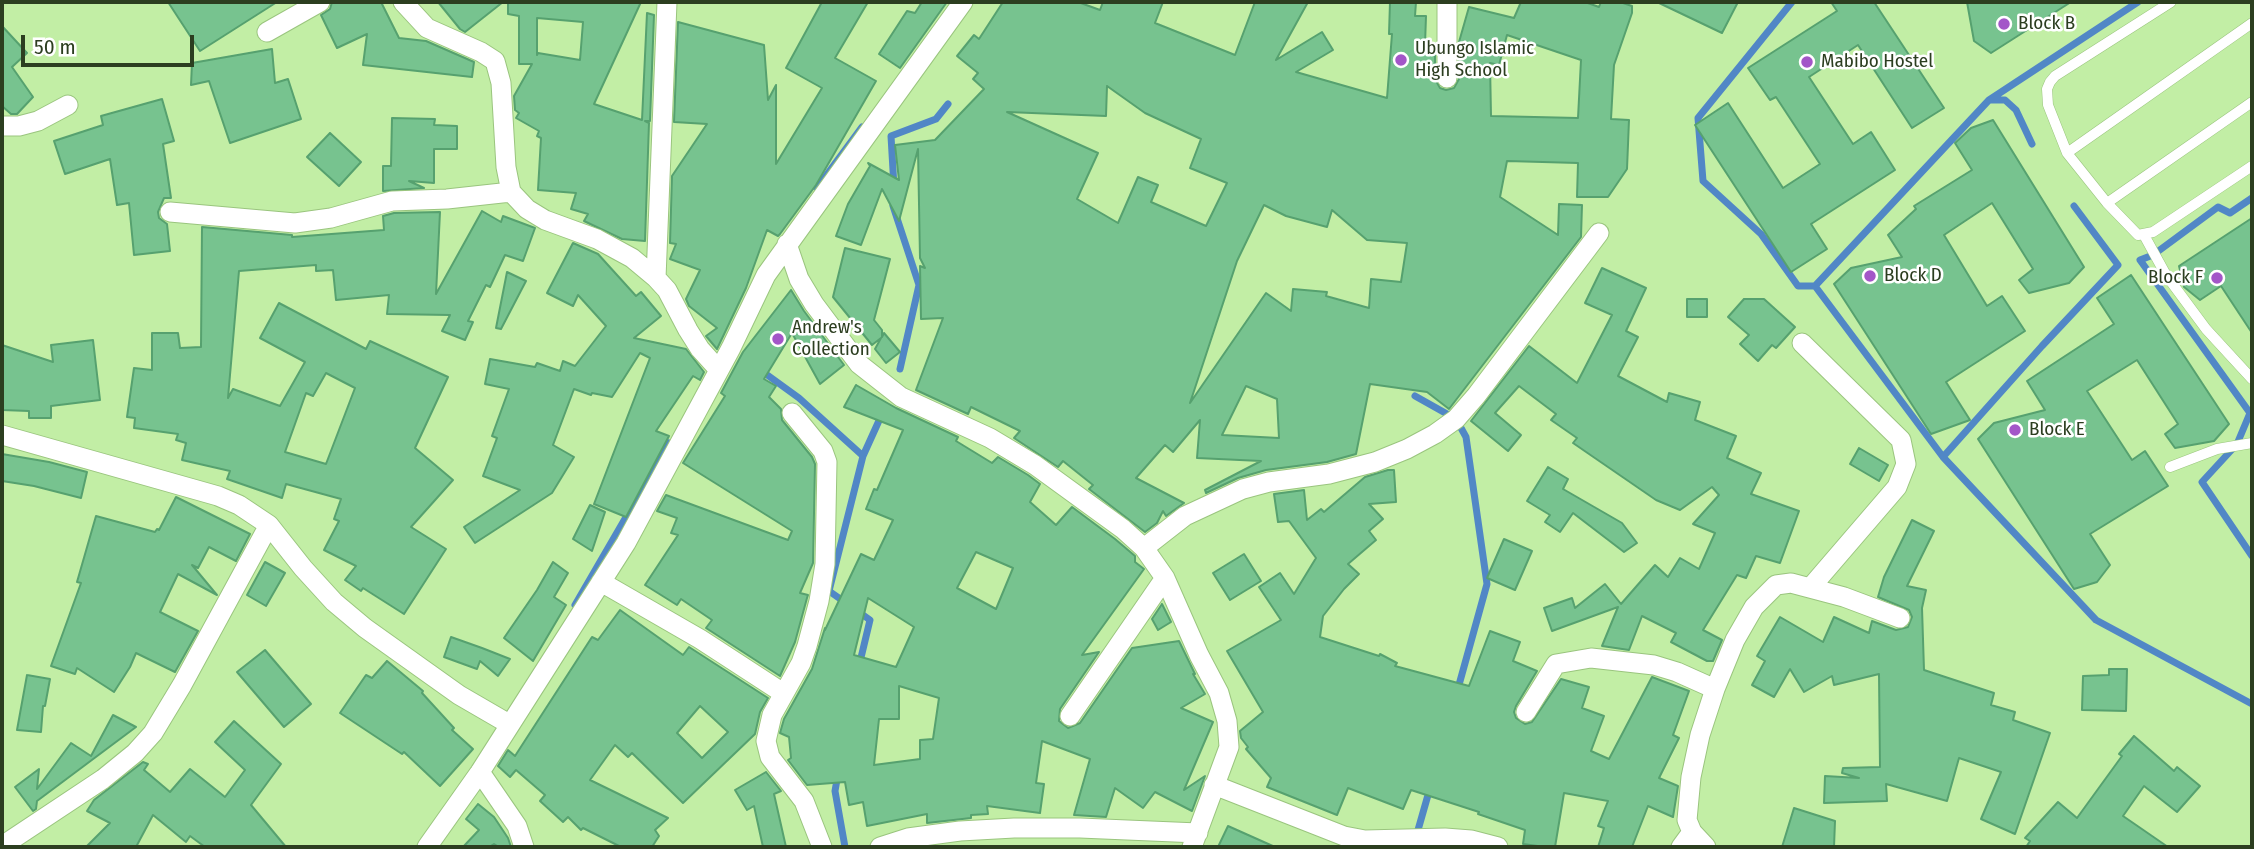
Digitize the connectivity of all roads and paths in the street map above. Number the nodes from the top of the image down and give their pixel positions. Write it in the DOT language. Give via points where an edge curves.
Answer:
graph roads {
  1 [pos="320,2"];
  2 [pos="403,2"];
  3 [pos="667,2"];
  4 [pos="963,2"];
  5 [pos="1447,2"];
  6 [pos="2171,2"];
  7 [pos="2252,23"];
  8 [pos="267,32"];
  9 [pos="1447,78"];
  10 [pos="2252,102"];
  11 [pos="68,105"];
  12 [pos="2,127"];
  13 [pos="2067,153"];
  14 [pos="2252,166"];
  15 [pos="511,192"];
  16 [pos="2107,203"];
  17 [pos="170,212"];
  18 [pos="1599,233"];
  19 [pos="2144,235"];
  20 [pos="787,244"];
  21 [pos="656,278"];
  22 [pos="1802,344"];
  23 [pos="719,370"];
  24 [pos="2252,379"];
  25 [pos="792,413"];
  26 [pos="2,435"];
  27 [pos="2252,443"];
  28 [pos="2170,467"];
  29 [pos="269,525"];
  30 [pos="1144,548"];
  31 [pos="1165,578"];
  32 [pos="601,582"];
  33 [pos="1811,587"];
  34 [pos="1900,618"];
  35 [pos="1715,689"];
  36 [pos="783,693"];
  37 [pos="1526,712"];
  38 [pos="1070,716"];
  39 [pos="509,724"];
  40 [pos="480,772"];
  41 [pos="1214,785"];
  42 [pos="1195,840"];
  43 [pos="1686,840"];
  44 [pos="2,846"];
  45 [pos="427,847"];
  46 [pos="524,847"];
  47 [pos="822,847"];
  48 [pos="880,847"];
  49 [pos="1498,847"];
  50 [pos="1706,847"];
  1 -- 8 [label="street"];
  2 -- 15 [label="street" via="427,28 495,61"];
  3 -- 21 [label="street"];
  4 -- 20 [label="street"];
  5 -- 9 [label="street"];
  6 -- 13 [label="lane" via="2054,76 2047,89 2048,105"];
  7 -- 13 [label="lane"];
  10 -- 16 [label="lane"];
  11 -- 12 [label="street" via="38,121"];
  13 -- 16 [label="lane"];
  14 -- 19 [label="lane"];
  15 -- 17 [label="street" via="392,201 295,223"];
  15 -- 21 [label="street" via="536,215 608,245"];
  16 -- 19 [label="lane" via="2133,232"];
  18 -- 30 [label="street" via="1476,396 1435,434 1375,462 1243,489 1185,516"];
  19 -- 24 [label="lane" via="2166,275 2206,329"];
  20 -- 23 [label="street"];
  20 -- 30 [label="street" via="804,288 859,364 901,397 1007,446"];
  21 -- 23 [label="street" via="700,349"];
  22 -- 33 [label="street" via="1901,440 1906,464 1897,487"];
  23 -- 32 [label="street"];
  25 -- 36 [label="street" via="827,462 825,564 807,646"];
  26 -- 29 [label="street" via="218,496"];
  27 -- 28 [label="lane" via="2217,449"];
  29 -- 39 [label="street" via="334,603 459,695"];
  29 -- 44 [label="street" via="153,733 103,779"];
  30 -- 31 [label="street"];
  31 -- 38 [label="street"];
  31 -- 41 [label="street" via="1219,693 1227,721 1229,747"];
  32 -- 36 [label="street"];
  32 -- 39 [label="street"];
  33 -- 34 [label="street"];
  33 -- 35 [label="street" via="1776,585 1765,594 1735,640"];
  35 -- 37 [label="street" via="1654,665 1591,658 1556,664"];
  35 -- 43 [label="street" via="1691,777"];
  36 -- 47 [label="street" via="767,729 770,757 804,802"];
  39 -- 40 [label="street"];
  40 -- 45 [label="street"];
  40 -- 46 [label="street" via="517,825"];
  41 -- 42 [label="street"];
  41 -- 49 [label="street" via="1365,841 1445,838"];
  42 -- 48 [label="street" via="1080,828 1014,828 908,838"];
  43 -- 50 [label="street"];
}
